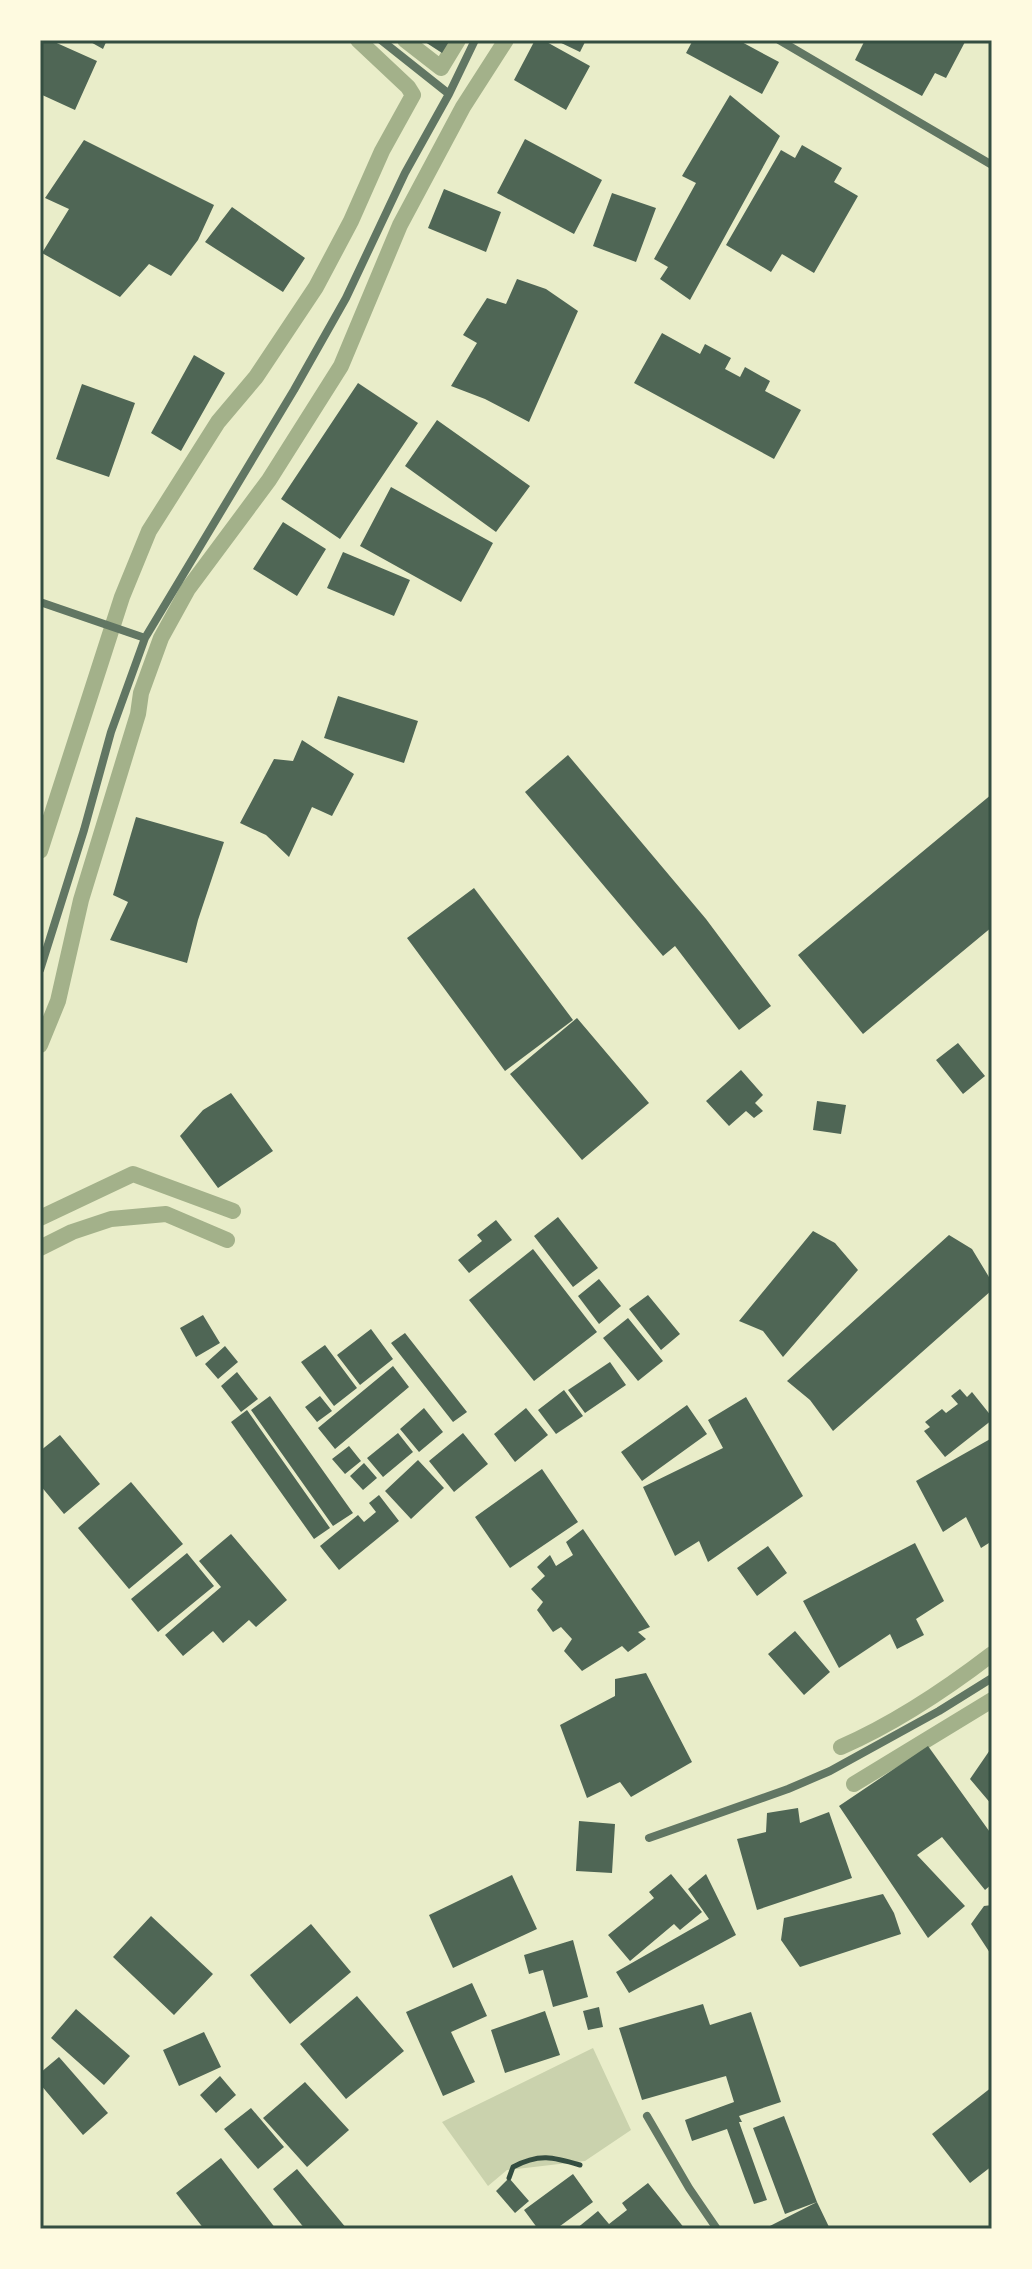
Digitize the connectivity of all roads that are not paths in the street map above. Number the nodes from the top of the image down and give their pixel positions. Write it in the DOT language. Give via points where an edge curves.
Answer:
graph roads {
  1 [pos="381,40"];
  2 [pos="475,40"];
  3 [pos="779,40"];
  4 [pos="449,94"];
  5 [pos="992,165"];
  6 [pos="40,602"];
  7 [pos="145,638"];
  8 [pos="40,970"];
  9 [pos="992,1678"];
  10 [pos="649,1838"];
  11 [pos="647,2116"];
  12 [pos="717,2229"];
  1 -- 4 [label="street"];
  2 -- 4 [label="street"];
  3 -- 5 [label="street"];
  4 -- 7 [label="street" via="346,298"];
  6 -- 7 [label="street"];
  7 -- 8 [label="street" via="111,732"];
  9 -- 10 [label="street" via="830,1771"];
  11 -- 12 [label="street"];
}
